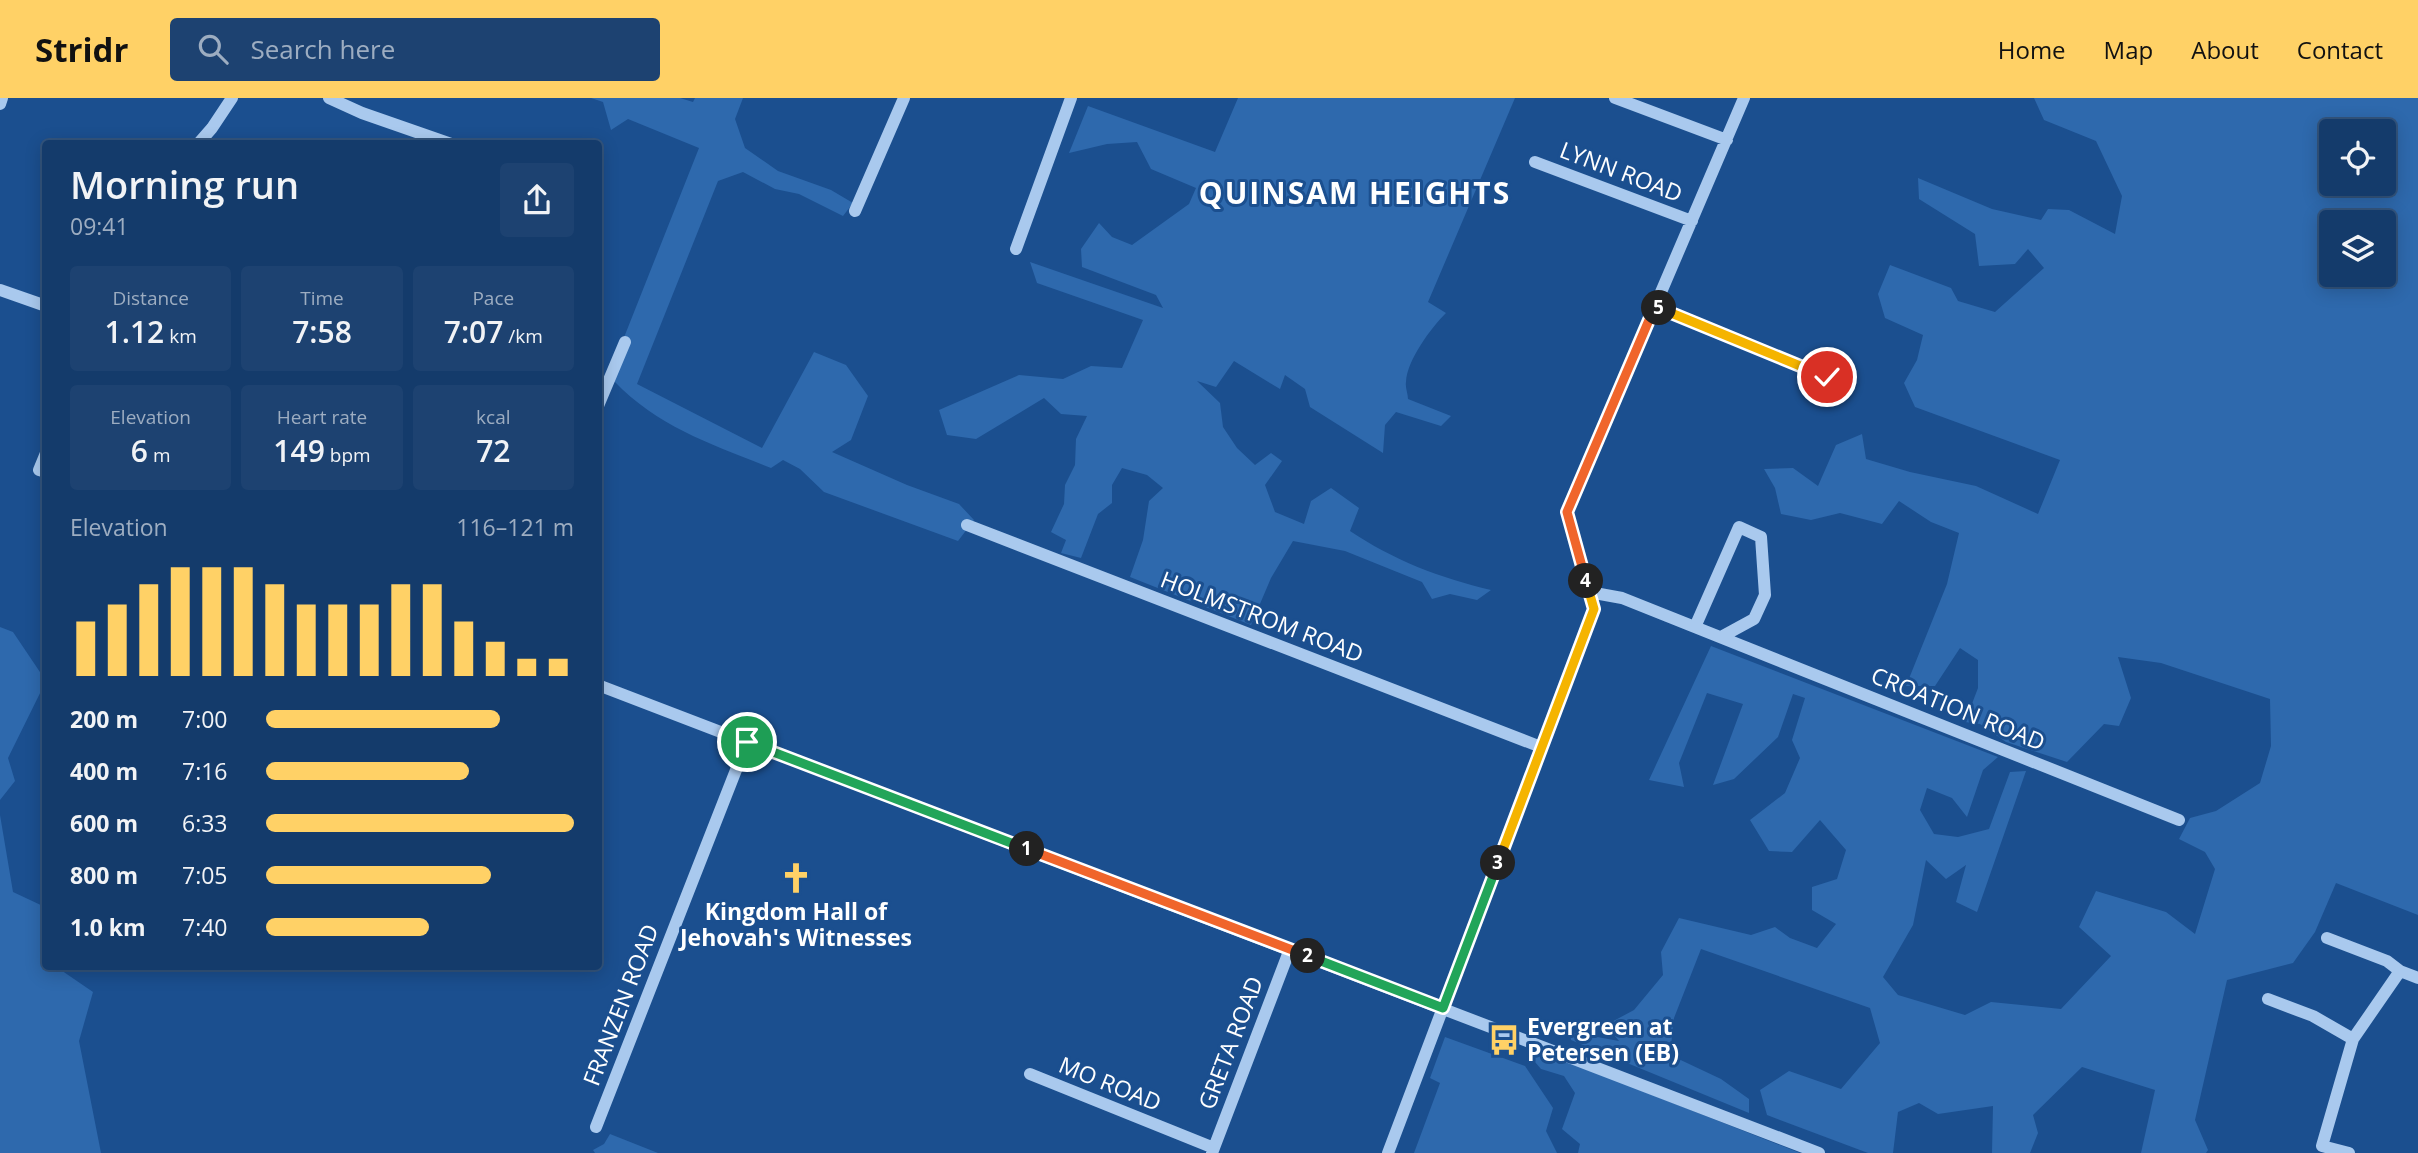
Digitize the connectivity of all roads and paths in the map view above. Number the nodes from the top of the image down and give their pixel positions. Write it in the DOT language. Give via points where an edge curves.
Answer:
graph roads {
  1 [pos="2,98"];
  2 [pos="232,98"];
  3 [pos="329,98"];
  4 [pos="904,98"];
  5 [pos="1072,98"];
  6 [pos="1615,98"];
  7 [pos="1740,99"];
  8 [pos="0,104"];
  9 [pos="201,140"];
  10 [pos="440,140"];
  11 [pos="1727,140"];
  12 [pos="1535,162"];
  13 [pos="855,211"];
  14 [pos="1692,221"];
  15 [pos="1016,249"];
  16 [pos="0,290"];
  17 [pos="42,305"];
  18 [pos="1655,306"];
  19 [pos="625,342"];
  20 [pos="1827,377"];
  21 [pos="602,397"];
  22 [pos="967,526"];
  23 [pos="1589,593"];
  24 [pos="1695,627"];
  25 [pos="1721,637"];
  26 [pos="602,687"];
  27 [pos="747,742"];
  28 [pos="1541,747"];
  29 [pos="2179,820"];
  30 [pos="2327,937"];
  31 [pos="1290,949"];
  32 [pos="2400,971"];
  33 [pos="2418,978"];
  34 [pos="2268,999"];
  35 [pos="1443,1008"];
  36 [pos="2353,1039"];
  37 [pos="1030,1074"];
  38 [pos="596,1127"];
  39 [pos="1213,1151"];
  40 [pos="1388,1153"];
  41 [pos="1819,1153"];
  42 [pos="2348,1153"];
  1 -- 8 [label="street"];
  2 -- 9 [label="street"];
  3 -- 10 [label="street"];
  4 -- 13 [label="street"];
  5 -- 15 [label="street"];
  6 -- 11 [label="street"];
  7 -- 11 [label="street"];
  11 -- 14 [label="street"];
  12 -- 14 [label="street, LYNN ROAD"];
  14 -- 18 [label="street"];
  16 -- 17 [label="street"];
  18 -- 20 [label="street"];
  18 -- 23 [label="street" via="1567,512"];
  19 -- 21 [label="street"];
  22 -- 28 [label="street, HOLMSTROM ROAD"];
  23 -- 24 [label="street, CROATION ROAD" via="1622,598"];
  23 -- 28 [label="street" via="1594,609"];
  24 -- 25 [label="street, CROATION ROAD"];
  24 -- 25 [label="street" via="1739,527 1761,537 1765,595 1754,618"];
  25 -- 29 [label="street, CROATION ROAD"];
  26 -- 27 [label="street"];
  27 -- 31 [label="street"];
  27 -- 38 [label="street, FRANZEN ROAD"];
  28 -- 35 [label="street"];
  30 -- 32 [label="street" via="2387,961"];
  31 -- 35 [label="street"];
  31 -- 39 [label="street, GRETA ROAD"];
  32 -- 33 [label="street"];
  32 -- 36 [label="street"];
  34 -- 36 [label="street" via="2313,1016"];
  35 -- 40 [label="street"];
  35 -- 41 [label="street"];
  36 -- 42 [label="street" via="2322,1146"];
  37 -- 39 [label="street, MO ROAD"];
}
